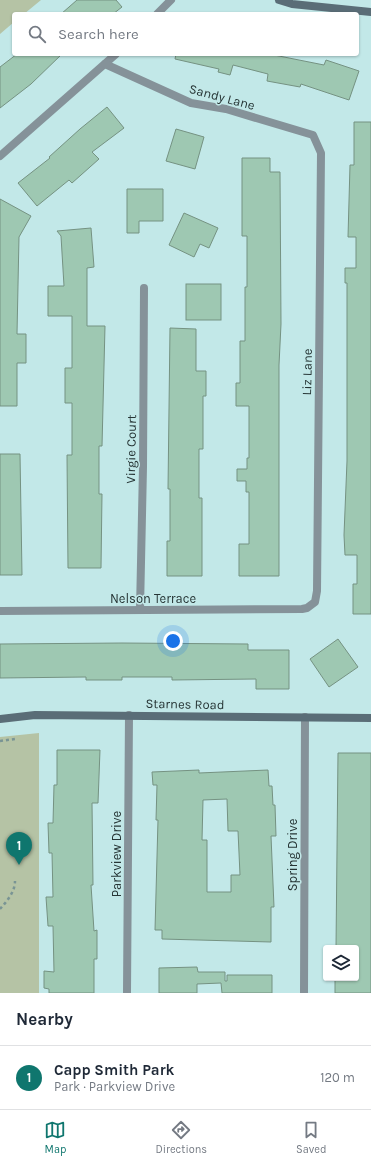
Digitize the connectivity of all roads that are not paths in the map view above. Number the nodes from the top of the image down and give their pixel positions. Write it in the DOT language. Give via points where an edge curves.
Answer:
graph roads {
  1 [pos="171,0"];
  2 [pos="279,0"];
  3 [pos="159,12"];
  4 [pos="371,12"];
  5 [pos="114,56"];
  6 [pos="105,64"];
  7 [pos="313,135"];
  8 [pos="0,156"];
  9 [pos="144,288"];
  10 [pos="307,608"];
  11 [pos="140,610"];
  12 [pos="0,611"];
  13 [pos="129,715"];
  14 [pos="305,717"];
  15 [pos="371,718"];
  16 [pos="0,719"];
  17 [pos="128,993"];
  18 [pos="304,993"];
  1 -- 3 [label="street"];
  2 -- 4 [label="main road" via="292,4"];
  5 -- 6 [label="street"];
  6 -- 7 [label="street, Sandy Lane" via="191,103 226,109"];
  6 -- 8 [label="street"];
  7 -- 10 [label="street, Liz Lane" via="321,153 317,591 314,602"];
  9 -- 11 [label="street, Virgie Court"];
  10 -- 11 [label="street, Nelson Terrace"];
  11 -- 12 [label="street, Nelson Terrace"];
  13 -- 14 [label="main road, Starnes Road"];
  13 -- 16 [label="main road, Starnes Road" via="35,715"];
  13 -- 17 [label="street, Parkview Drive"];
  14 -- 15 [label="main road, Starnes Road"];
  14 -- 18 [label="street, Spring Drive"];
}
